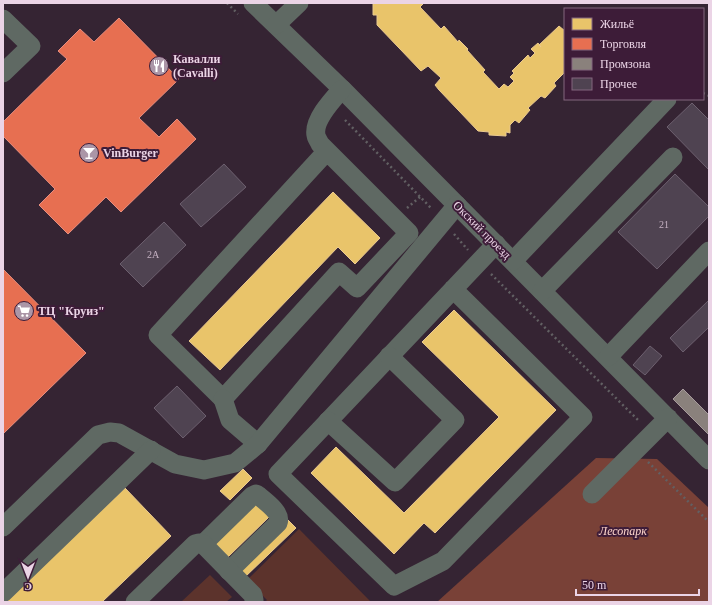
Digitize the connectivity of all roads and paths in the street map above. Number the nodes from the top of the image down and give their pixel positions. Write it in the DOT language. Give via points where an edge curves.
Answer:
graph roads {
  1 [pos="253,3"];
  2 [pos="299,3"];
  3 [pos="3,19"];
  4 [pos="276,25"];
  5 [pos="3,73"];
  6 [pos="342,89"];
  7 [pos="666,100"];
  8 [pos="327,151"];
  9 [pos="673,157"];
  10 [pos="457,204"];
  11 [pos="451,230"];
  12 [pos="496,244"];
  13 [pos="709,251"];
  14 [pos="513,261"];
  15 [pos="478,262"];
  16 [pos="453,289"];
  17 [pos="542,291"];
  18 [pos="389,356"];
  19 [pos="608,357"];
  20 [pos="223,398"];
  21 [pos="668,418"];
  22 [pos="328,421"];
  23 [pos="652,434"];
  24 [pos="258,444"];
  25 [pos="151,450"];
  26 [pos="636,450"];
  27 [pos="709,460"];
  28 [pos="592,494"];
  29 [pos="709,522"];
  30 [pos="3,527"];
  31 [pos="203,544"];
  32 [pos="229,570"];
  33 [pos="3,594"];
  34 [pos="135,602"];
  35 [pos="254,602"];
  1 -- 4 [label="street, Окский проезд"];
  2 -- 4 [label="street"];
  3 -- 5 [label="street" via="31,46"];
  4 -- 6 [label="street, Окский проезд"];
  6 -- 8 [label="street" via="329,103 317,123 316,135"];
  6 -- 10 [label="street, Окский проезд"];
  7 -- 14 [label="street"];
  8 -- 20 [label="street" via="158,335"];
  8 -- 20 [label="street" via="409,233 357,288 339,272"];
  9 -- 17 [label="street"];
  10 -- 12 [label="street, Окский проезд"];
  10 -- 24 [label="street"];
  11 -- 15 [label="path"];
  12 -- 14 [label="street, Окский проезд"];
  12 -- 15 [label="street"];
  13 -- 19 [label="street"];
  14 -- 17 [label="street, Окский проезд"];
  15 -- 16 [label="street"];
  15 -- 23 [label="path"];
  16 -- 18 [label="street"];
  16 -- 22 [label="street" via="583,417 443,561 394,586 278,474"];
  17 -- 19 [label="street, Окский проезд"];
  18 -- 22 [label="street"];
  18 -- 22 [label="street" via="455,420 395,482"];
  19 -- 21 [label="street, Окский проезд"];
  20 -- 24 [label="street" via="230,420"];
  21 -- 23 [label="street"];
  21 -- 27 [label="street, Окский проезд"];
  23 -- 26 [label="street"];
  24 -- 25 [label="street" via="235,462 204,470 175,464"];
  25 -- 30 [label="street" via="119,433 98,435"];
  25 -- 33 [label="street"];
  26 -- 28 [label="street"];
  26 -- 29 [label="path"];
  31 -- 32 [label="street"];
  31 -- 32 [label="street" via="256,494 278,515 278,523"];
  31 -- 34 [label="street" via="195,544"];
  32 -- 35 [label="street" via="253,595"];
}
